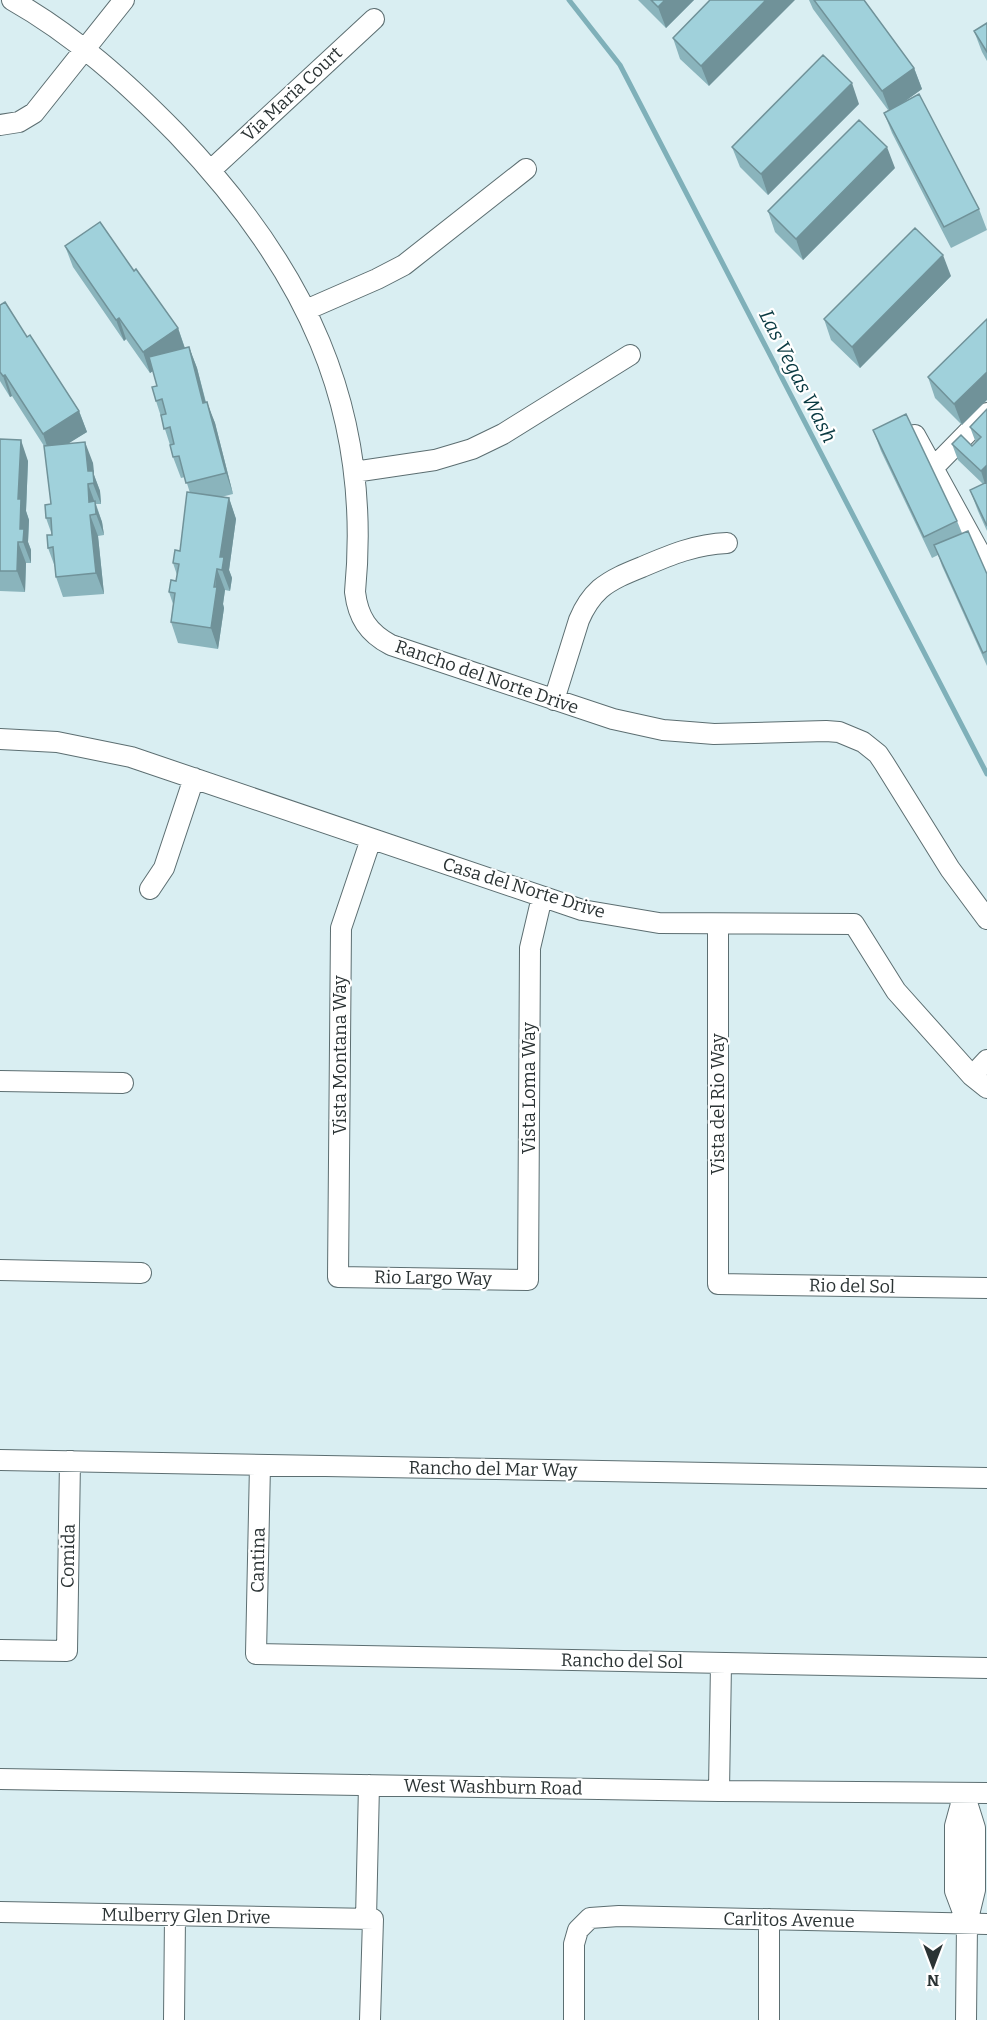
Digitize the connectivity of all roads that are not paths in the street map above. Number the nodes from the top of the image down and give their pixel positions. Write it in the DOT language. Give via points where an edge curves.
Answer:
graph roads {
  1 [pos="12,0"];
  2 [pos="124,0"];
  3 [pos="374,19"];
  4 [pos="84,50"];
  5 [pos="5,125"];
  6 [pos="526,169"];
  7 [pos="211,170"];
  8 [pos="306,310"];
  9 [pos="630,355"];
  10 [pos="987,413"];
  11 [pos="915,435"];
  12 [pos="933,468"];
  13 [pos="354,472"];
  14 [pos="727,543"];
  15 [pos="987,566"];
  16 [pos="554,700"];
  17 [pos="0,740"];
  18 [pos="194,778"];
  19 [pos="371,838"];
  20 [pos="150,889"];
  21 [pos="542,897"];
  22 [pos="987,920"];
  23 [pos="718,925"];
  24 [pos="987,1060"];
  25 [pos="972,1076"];
  26 [pos="0,1081"];
  27 [pos="123,1083"];
  28 [pos="987,1089"];
  29 [pos="0,1270"];
  30 [pos="141,1273"];
  31 [pos="338,1277"];
  32 [pos="528,1280"];
  33 [pos="718,1284"];
  34 [pos="987,1288"];
  35 [pos="0,1460"];
  36 [pos="70,1461"];
  37 [pos="260,1465"];
  38 [pos="987,1478"];
  39 [pos="0,1650"];
  40 [pos="256,1654"];
  41 [pos="721,1663"];
  42 [pos="987,1668"];
  43 [pos="0,1779"];
  44 [pos="369,1785"];
  45 [pos="719,1791"];
  46 [pos="964,1793"];
  47 [pos="987,1793"];
  48 [pos="0,1912"];
  49 [pos="176,1916"];
  50 [pos="369,1919"];
  51 [pos="769,1919"];
  52 [pos="967,1923"];
  53 [pos="987,1924"];
  54 [pos="174,2020"];
  55 [pos="370,2020"];
  56 [pos="574,2020"];
  57 [pos="770,2020"];
  58 [pos="966,2020"];
  1 -- 4 [label="street, Rancho del Norte Drive"];
  2 -- 4 [label="street"];
  3 -- 7 [label="street, Via Maria Court"];
  4 -- 5 [label="street" via="34,113"];
  4 -- 7 [label="street, Rancho del Norte Drive" via="148,104"];
  6 -- 8 [label="street" via="404,265"];
  7 -- 8 [label="street, Rancho del Norte Drive" via="255,226"];
  8 -- 13 [label="street, Rancho del Norte Drive" via="337,390"];
  9 -- 13 [label="street" via="503,434 472,448 435,460"];
  10 -- 12 [label="street"];
  11 -- 12 [label="street"];
  12 -- 15 [label="street"];
  13 -- 16 [label="street, Rancho del Norte Drive" via="358,517 355,592 359,614 372,633 391,645"];
  14 -- 16 [label="street" via="681,550 598,591 579,620"];
  16 -- 22 [label="street, Rancho del Norte Drive" via="663,730 714,734 826,731 863,742 878,754"];
  17 -- 18 [label="street, Casa del Norte Drive" via="57,742 131,757"];
  18 -- 19 [label="street, Casa del Norte Drive"];
  18 -- 20 [label="street" via="164,868"];
  19 -- 21 [label="street, Casa del Norte Drive"];
  19 -- 31 [label="street, Vista Montana Way" via="341,928"];
  21 -- 23 [label="street, Casa del Norte Drive" via="582,909 659,923"];
  21 -- 32 [label="street, Vista Loma Way" via="530,948"];
  23 -- 25 [label="street, Casa del Norte Drive" via="854,924 896,990"];
  23 -- 33 [label="street, Vista del Rio Way"];
  24 -- 25 [label="street"];
  25 -- 28 [label="street, Casa del Norte Drive"];
  26 -- 27 [label="street"];
  29 -- 30 [label="street"];
  31 -- 32 [label="street, Rio Largo Way"];
  33 -- 34 [label="street, Rio del Sol"];
  35 -- 36 [label="street, Rancho del Mar Way"];
  36 -- 37 [label="street, Rancho del Mar Way"];
  36 -- 39 [label="street, Comida" via="67,1651"];
  37 -- 38 [label="street, Rancho del Mar Way"];
  37 -- 40 [label="street, Cantina"];
  40 -- 41 [label="street, Rancho del Sol"];
  41 -- 42 [label="street, Rancho del Sol"];
  41 -- 45 [label="street"];
  43 -- 44 [label="street, West Washburn Road"];
  44 -- 45 [label="street, West Washburn Road"];
  44 -- 50 [label="street"];
  45 -- 46 [label="street, West Washburn Road"];
  46 -- 47 [label="street, West Washburn Road"];
  46 -- 52 [label="street" via="975,1828 975,1890"];
  48 -- 49 [label="street, Mulberry Glen Drive"];
  49 -- 50 [label="street, Mulberry Glen Drive"];
  49 -- 54 [label="street"];
  50 -- 55 [label="street"];
  51 -- 52 [label="street, Carlitos Avenue"];
  51 -- 56 [label="street, Carlitos Avenue" via="590,1918 578,1930 574,1944"];
  51 -- 57 [label="street"];
  52 -- 53 [label="street, Carlitos Avenue"];
  52 -- 58 [label="street"];
}
